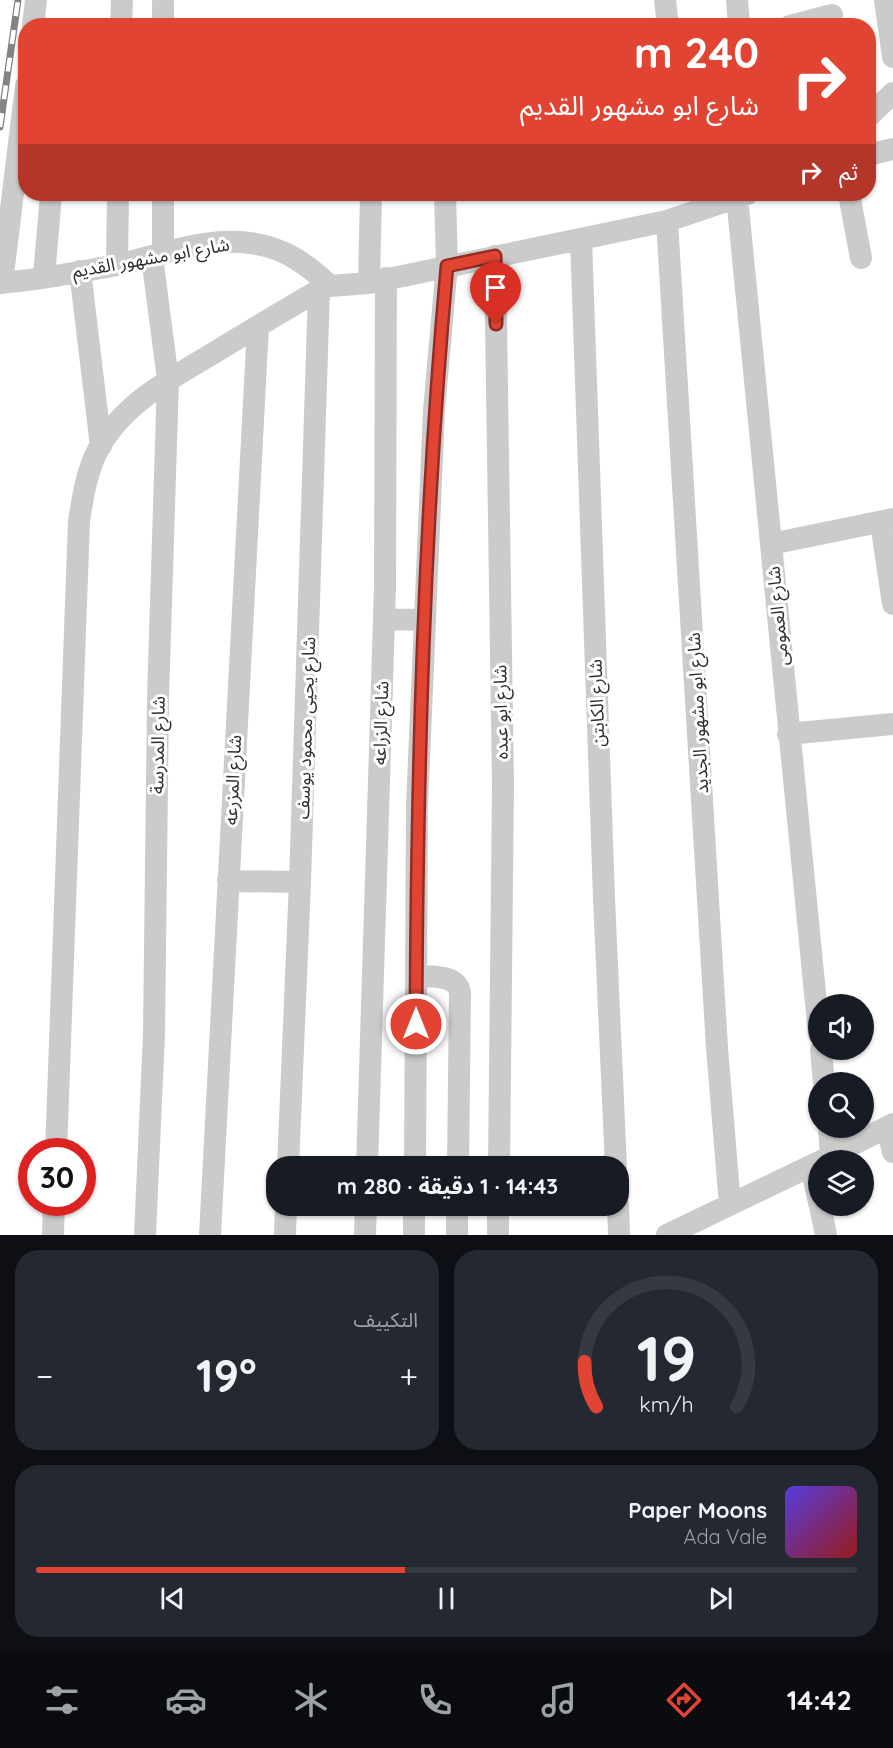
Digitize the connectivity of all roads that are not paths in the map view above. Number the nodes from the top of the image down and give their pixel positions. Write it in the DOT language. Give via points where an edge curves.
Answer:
graph roads {
  1 [pos="36,0"];
  2 [pos="122,0"];
  3 [pos="665,0"];
  4 [pos="736,0"];
  5 [pos="885,0"];
  6 [pos="163,3"];
  7 [pos="832,13"];
  8 [pos="34,18"];
  9 [pos="121,18"];
  10 [pos="163,18"];
  11 [pos="667,18"];
  12 [pos="738,18"];
  13 [pos="816,18"];
  14 [pos="893,57"];
  15 [pos="893,93"];
  16 [pos="876,109"];
  17 [pos="893,148"];
  18 [pos="18,149"];
  19 [pos="876,152"];
  20 [pos="50,201"];
  21 [pos="118,201"];
  22 [pos="162,201"];
  23 [pos="372,201"];
  24 [pos="445,201"];
  25 [pos="742,201"];
  26 [pos="850,201"];
  27 [pos="688,203"];
  28 [pos="667,220"];
  29 [pos="581,239"];
  30 [pos="157,255"];
  31 [pos="495,256"];
  32 [pos="861,258"];
  33 [pos="117,264"];
  34 [pos="447,266"];
  35 [pos="80,271"];
  36 [pos="44,277"];
  37 [pos="378,280"];
  38 [pos="1,283"];
  39 [pos="325,288"];
  40 [pos="258,326"];
  41 [pos="168,380"];
  42 [pos="100,446"];
  43 [pos="887,521"];
  44 [pos="771,544"];
  45 [pos="893,604"];
  46 [pos="384,618"];
  47 [pos="424,620"];
  48 [pos="893,724"];
  49 [pos="788,734"];
  50 [pos="228,881"];
  51 [pos="300,882"];
  52 [pos="416,976"];
  53 [pos="815,994"];
  54 [pos="890,1126"];
  55 [pos="57,1138"];
  56 [pos="843,1150"];
  57 [pos="893,1152"];
  58 [pos="288,1156"];
  59 [pos="367,1156"];
  60 [pos="415,1156"];
  61 [pos="458,1156"];
  62 [pos="499,1156"];
  63 [pos="616,1156"];
  64 [pos="808,1167"];
  65 [pos="730,1205"];
  66 [pos="54,1216"];
  67 [pos="286,1216"];
  68 [pos="366,1216"];
  69 [pos="414,1216"];
  70 [pos="457,1216"];
  71 [pos="498,1216"];
  72 [pos="619,1216"];
  73 [pos="822,1216"];
  74 [pos="693,1229"];
  75 [pos="53,1235"];
  76 [pos="145,1235"];
  77 [pos="210,1235"];
  78 [pos="285,1235"];
  79 [pos="365,1235"];
  80 [pos="414,1235"];
  81 [pos="457,1235"];
  82 [pos="498,1235"];
  83 [pos="620,1235"];
  84 [pos="667,1235"];
  85 [pos="826,1235"];
  1 -- 8 [label="street"];
  2 -- 9 [label="street"];
  3 -- 11 [label="street"];
  4 -- 12 [label="street"];
  5 -- 14 [label="street"];
  6 -- 10 [label="street"];
  7 -- 13 [label="street"];
  15 -- 16 [label="street"];
  17 -- 19 [label="street"];
  18 -- 38 [label="street"];
  20 -- 36 [label="street"];
  21 -- 33 [label="street"];
  22 -- 30 [label="street, شارع المدرسة"];
  23 -- 37 [label="street, شارع الزراعه"];
  24 -- 34 [label="street"];
  25 -- 44 [label="street, شارع العمومى"];
  26 -- 32 [label="street"];
  27 -- 28 [label="street"];
  28 -- 29 [label="street"];
  28 -- 65 [label="street, شارع ابو مشهور الجديد"];
  29 -- 31 [label="street"];
  29 -- 63 [label="street, شارع الكابتن"];
  30 -- 33 [label="street, شارع ابو مشهور القديم"];
  30 -- 39 [label="street, شارع ابو مشهور القديم" via="227,242 256,244 283,251 308,265"];
  30 -- 41 [label="street, شارع المدرسة"];
  31 -- 34 [label="street"];
  31 -- 62 [label="street, شارع ابو عبده" via="503,785"];
  33 -- 35 [label="street, شارع ابو مشهور القديم"];
  34 -- 37 [label="street"];
  34 -- 47 [label="street" via="434,410"];
  35 -- 36 [label="street, شارع ابو مشهور القديم"];
  35 -- 42 [label="street"];
  36 -- 38 [label="street, شارع ابو مشهور القديم"];
  37 -- 39 [label="street"];
  37 -- 46 [label="street, شارع الزراعه"];
  39 -- 40 [label="street"];
  39 -- 51 [label="street, شارع يحيى محمود يوسف"];
  40 -- 41 [label="street"];
  40 -- 50 [label="street, شارع المزرعه"];
  41 -- 42 [label="street" via="120,420"];
  41 -- 76 [label="street, شارع المدرسة" via="154,1034"];
  42 -- 55 [label="street" via="85,482 79,520"];
  43 -- 44 [label="street"];
  43 -- 45 [label="street"];
  44 -- 49 [label="street, شارع العمومى"];
  46 -- 47 [label="street"];
  46 -- 59 [label="street, شارع الزراعه"];
  47 -- 52 [label="street"];
  48 -- 49 [label="street"];
  49 -- 53 [label="street, شارع العمومى"];
  50 -- 51 [label="street"];
  50 -- 77 [label="street, شارع المزرعه"];
  51 -- 58 [label="street, شارع يحيى محمود يوسف"];
  52 -- 60 [label="street"];
  52 -- 61 [label="street" via="445,978 459,986"];
  54 -- 56 [label="street"];
  54 -- 57 [label="street"];
  64 -- 65 [label="street"];
  65 -- 74 [label="street"];
  66 -- 75 [label="street"];
  67 -- 78 [label="street"];
  68 -- 79 [label="street"];
  69 -- 80 [label="street"];
  70 -- 81 [label="street"];
  71 -- 82 [label="street"];
  72 -- 83 [label="street"];
  73 -- 85 [label="street"];
  74 -- 84 [label="street"];
}
